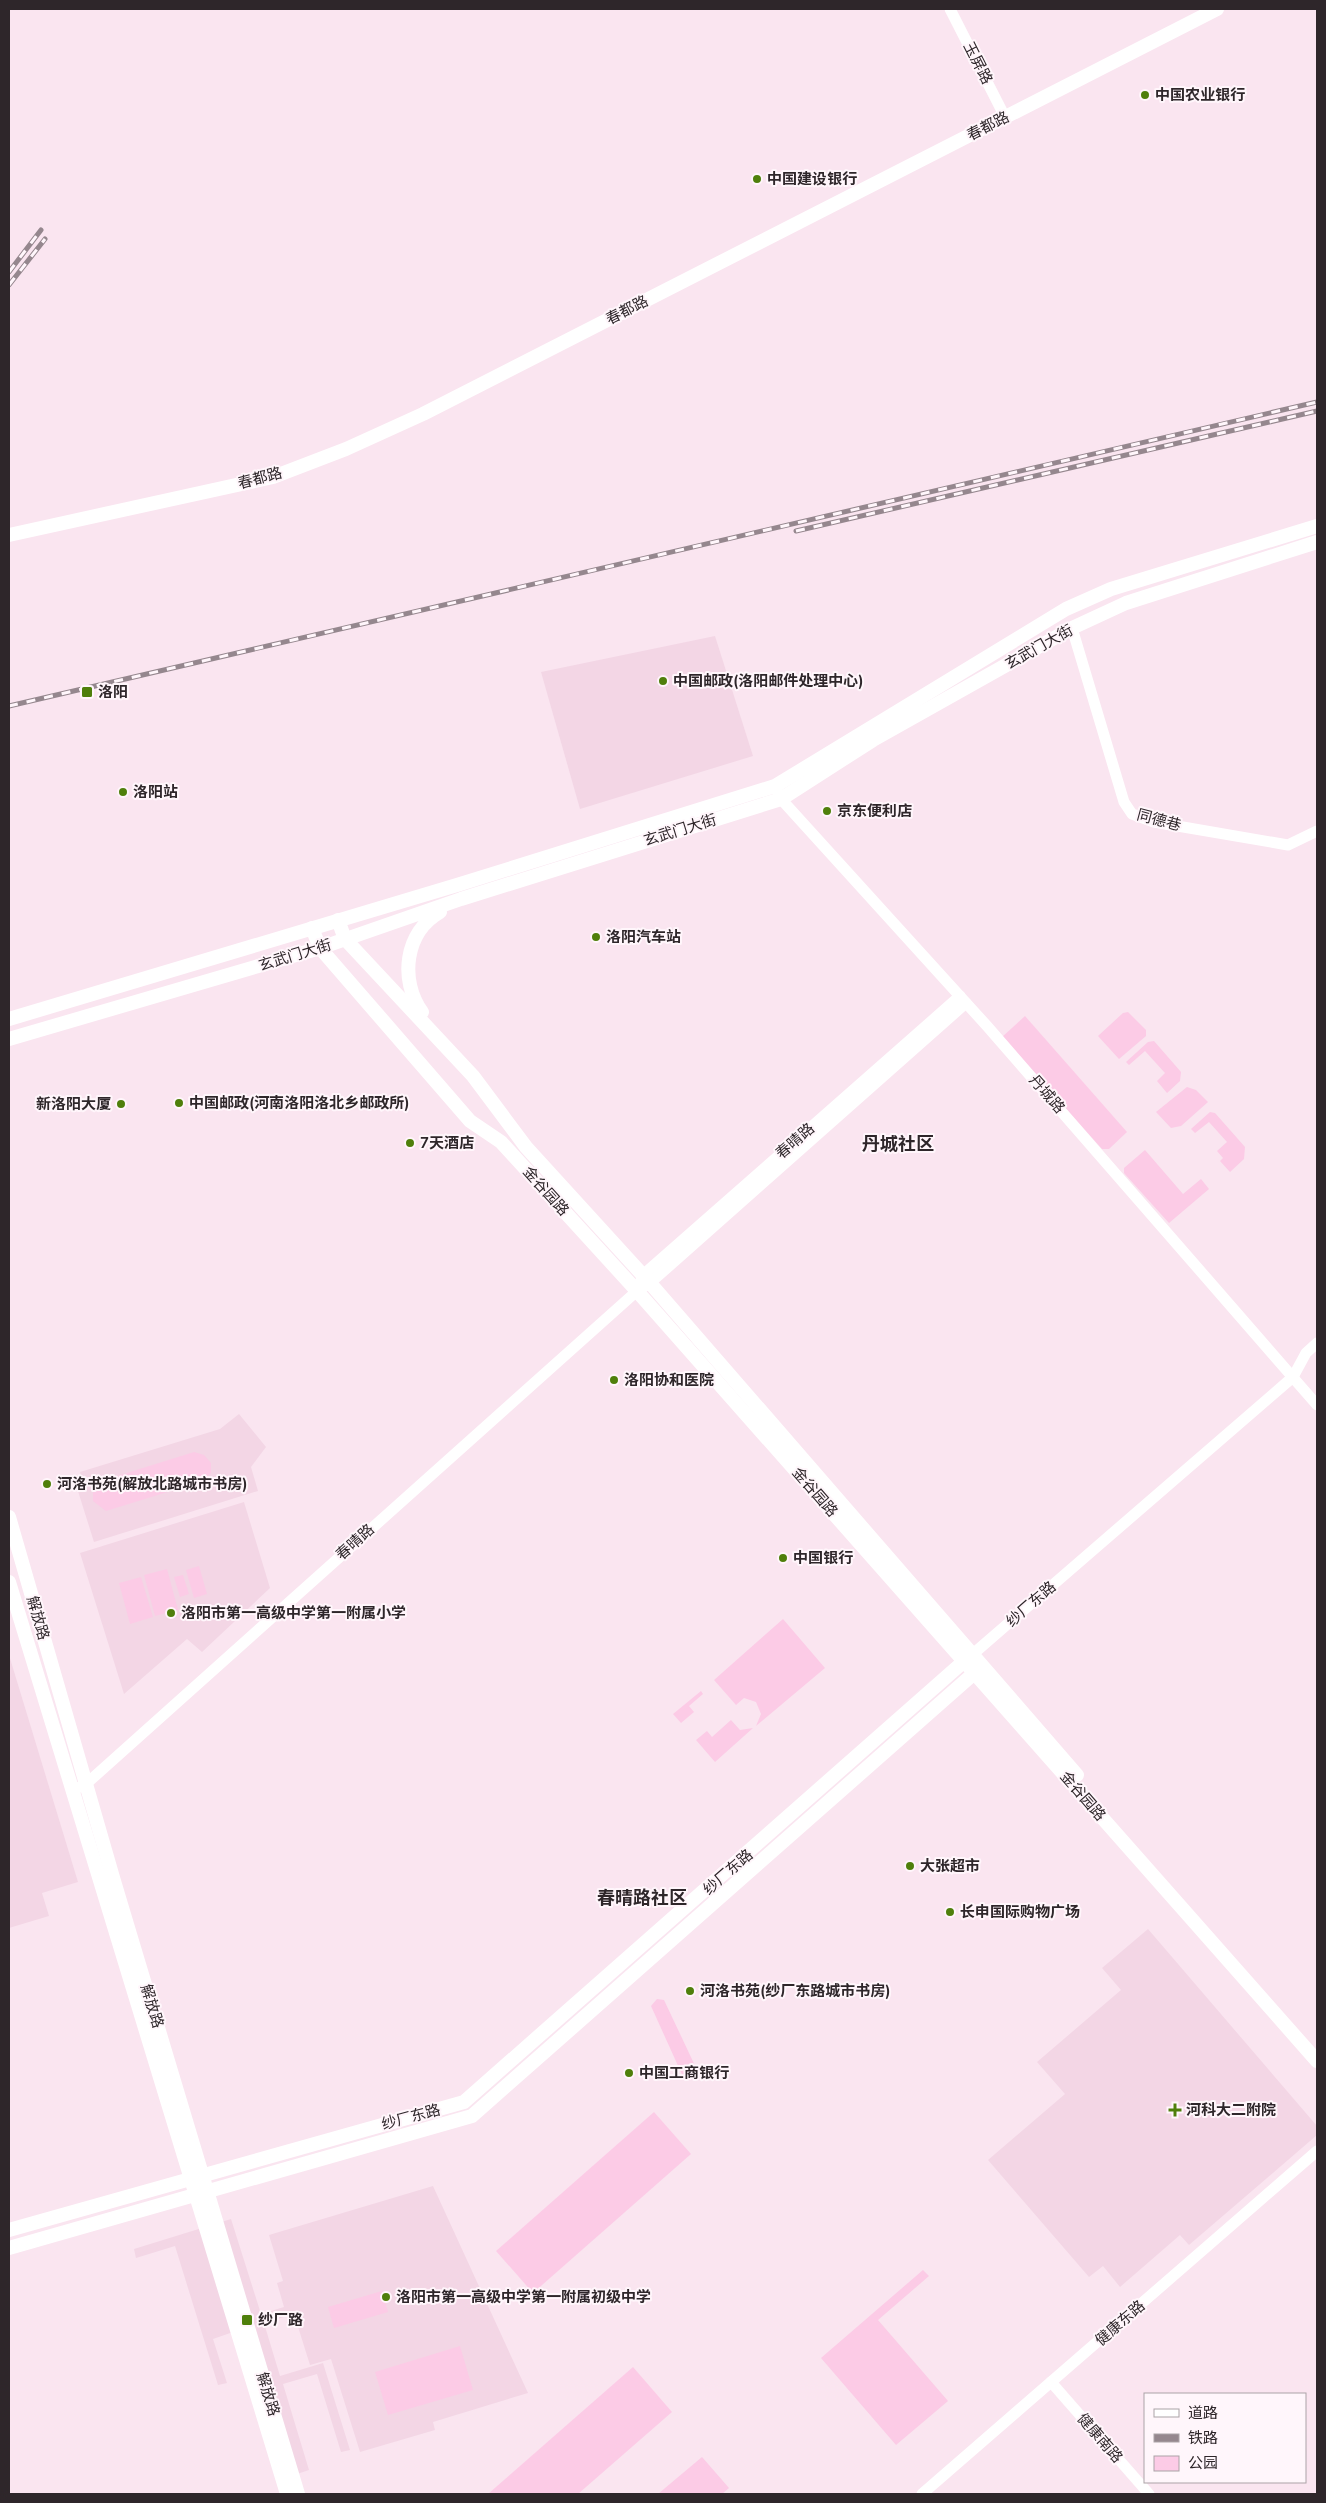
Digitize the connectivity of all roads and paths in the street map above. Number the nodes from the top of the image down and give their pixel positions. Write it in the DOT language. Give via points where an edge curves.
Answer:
graph roads {
  1 [pos="950,9"];
  2 [pos="1204,9"];
  3 [pos="1217,9"];
  4 [pos="1004,114"];
  5 [pos="1317,526"];
  6 [pos="9,528"];
  7 [pos="9,535"];
  8 [pos="1317,542"];
  9 [pos="1072,628"];
  10 [pos="775,786"];
  11 [pos="781,799"];
  12 [pos="1317,831"];
  13 [pos="461,899"];
  14 [pos="338,920"];
  15 [pos="312,928"];
  16 [pos="345,939"];
  17 [pos="320,948"];
  18 [pos="963,999"];
  19 [pos="9,1020"];
  20 [pos="9,1039"];
  21 [pos="451,1051"];
  22 [pos="647,1279"];
  23 [pos="637,1291"];
  24 [pos="1317,1343"];
  25 [pos="1292,1377"];
  26 [pos="1317,1405"];
  27 [pos="9,1517"];
  28 [pos="9,1582"];
  29 [pos="968,1658"];
  30 [pos="979,1669"];
  31 [pos="86,1784"];
  32 [pos="71,1790"];
  33 [pos="1317,2051"];
  34 [pos="1317,2062"];
  35 [pos="1317,2151"];
  36 [pos="196,2176"];
  37 [pos="200,2192"];
  38 [pos="9,2230"];
  39 [pos="9,2248"];
  40 [pos="1051,2382"];
  41 [pos="287,2494"];
  42 [pos="298,2494"];
  43 [pos="922,2494"];
  44 [pos="1149,2494"];
  1 -- 4 [label="street, 玉屏路"];
  2 -- 4 [label="main road, 春都路"];
  3 -- 4 [label="main road, 春都路"];
  4 -- 6 [label="main road, 春都路" via="419,408 341,444 270,471"];
  4 -- 7 [label="main road, 春都路" via="422,414 346,449 272,477"];
  5 -- 10 [label="main road, 玄武门大街" via="1111,589 1066,609"];
  8 -- 9 [label="main road, 玄武门大街" via="1126,603"];
  9 -- 11 [label="main road, 玄武门大街" via="873,740"];
  9 -- 12 [label="street, 同德巷" via="1124,802 1132,814 1154,822 1288,845"];
  10 -- 11 [label="street, 丹城路"];
  10 -- 14 [label="main road, 玄武门大街"];
  11 -- 13 [label="main road, 玄武门大街"];
  11 -- 18 [label="street, 丹城路"];
  13 -- 16 [label="main road, 玄武门大街"];
  13 -- 21 [label="main road" via="427,919 410,947 407,971 414,1000"];
  14 -- 15 [label="main road, 玄武门大街"];
  14 -- 16 [label="main road, 金谷园路"];
  15 -- 17 [label="main road, 金谷园路"];
  15 -- 19 [label="main road, 玄武门大街"];
  16 -- 17 [label="main road, 玄武门大街"];
  16 -- 21 [label="main road, 金谷园路"];
  17 -- 20 [label="main road, 玄武门大街"];
  17 -- 23 [label="main road, 金谷园路" via="470,1121 501,1142"];
  18 -- 22 [label="street, 春晴路"];
  18 -- 25 [label="street, 丹城路"];
  21 -- 22 [label="main road, 金谷园路" via="526,1147"];
  22 -- 23 [label="street, 春晴路"];
  22 -- 29 [label="main road, 金谷园路"];
  23 -- 29 [label="main road, 金谷园路"];
  23 -- 31 [label="street, 春晴路"];
  24 -- 25 [label="street, 纱厂东路" via="1306,1353"];
  25 -- 26 [label="street, 丹城路"];
  25 -- 29 [label="street, 纱厂东路"];
  27 -- 31 [label="main road, 解放路"];
  28 -- 32 [label="main road, 解放路"];
  29 -- 30 [label="main road, 金谷园路"];
  29 -- 36 [label="main road, 纱厂东路" via="464,2102"];
  30 -- 33 [label="main road, 金谷园路"];
  30 -- 34 [label="main road, 金谷园路"];
  30 -- 37 [label="main road, 纱厂东路" via="472,2116"];
  31 -- 32 [label="street, 春晴路"];
  31 -- 36 [label="main road, 解放路"];
  32 -- 36 [label="main road, 解放路"];
  35 -- 40 [label="street, 健康东路"];
  36 -- 37 [label="main road, 解放路"];
  36 -- 38 [label="main road, 纱厂东路"];
  37 -- 39 [label="main road, 纱厂东路"];
  37 -- 41 [label="main road, 解放路"];
  37 -- 42 [label="main road, 解放路"];
  40 -- 43 [label="street, 健康东路"];
  40 -- 44 [label="street, 健康南路"];
}
